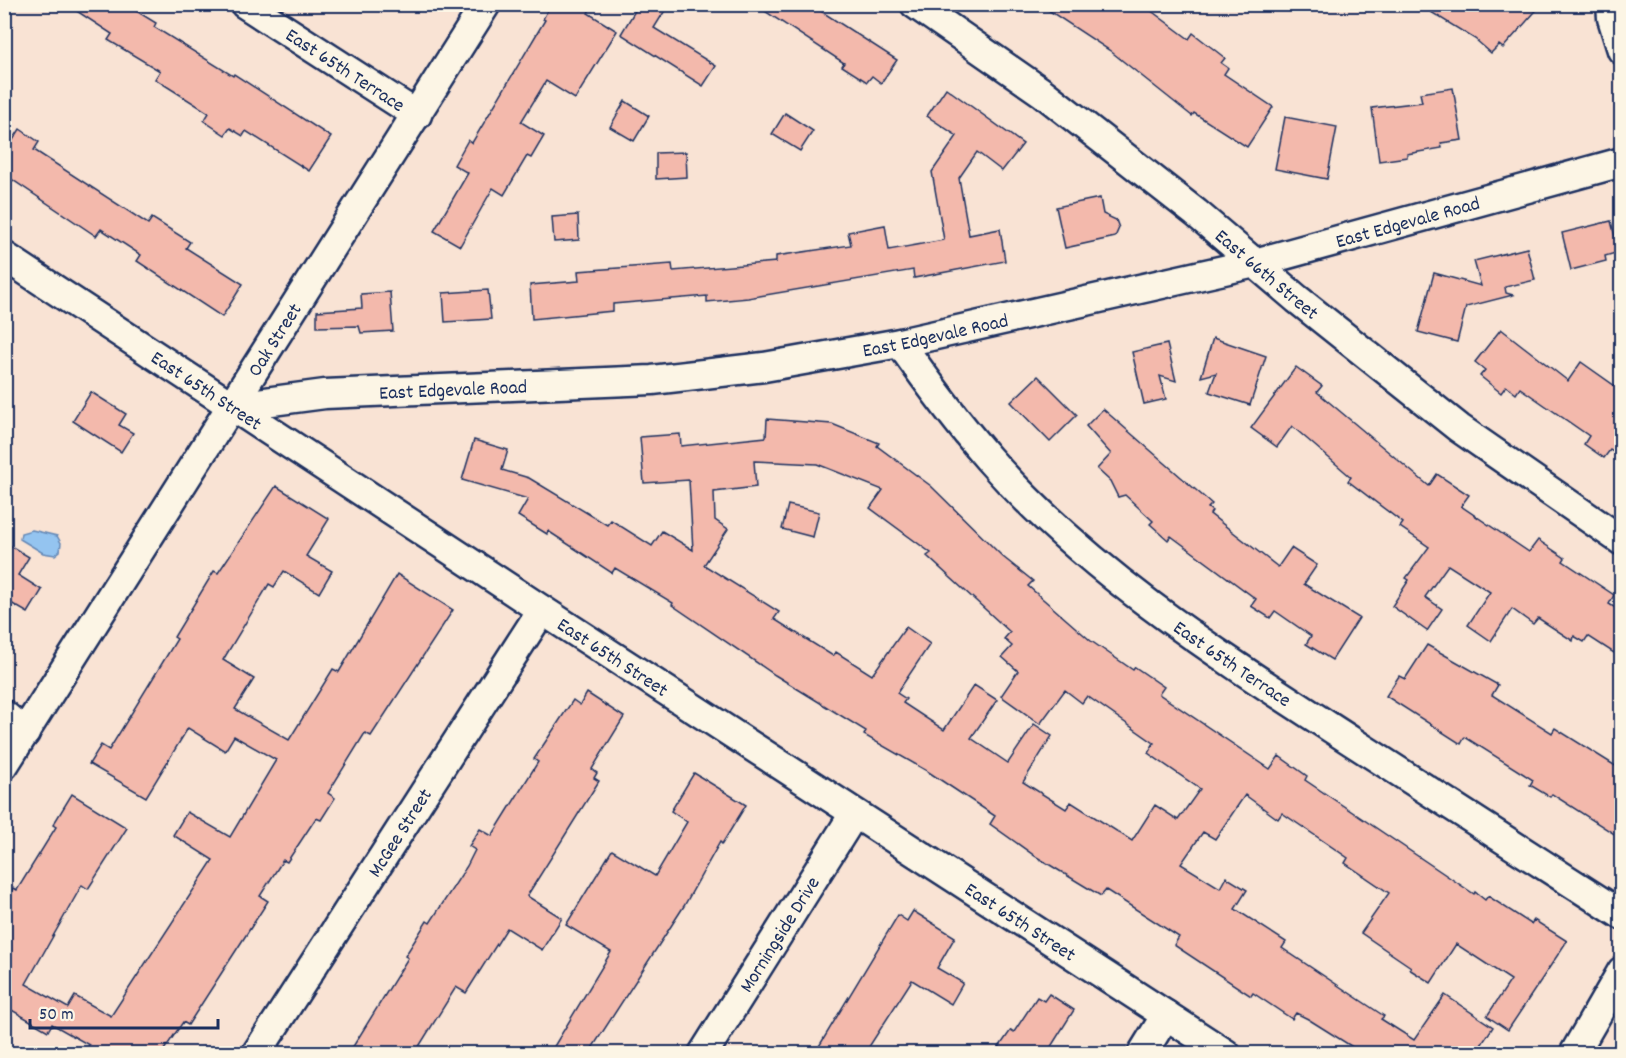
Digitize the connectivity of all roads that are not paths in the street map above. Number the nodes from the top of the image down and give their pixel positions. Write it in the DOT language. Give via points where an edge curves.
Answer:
graph roads {
  1 [pos="245,4"];
  2 [pos="486,4"];
  3 [pos="915,4"];
  4 [pos="1609,9"];
  5 [pos="1622,50"];
  6 [pos="417,115"];
  7 [pos="1622,162"];
  8 [pos="4,256"];
  9 [pos="1255,263"];
  10 [pos="900,343"];
  11 [pos="234,406"];
  12 [pos="1622,541"];
  13 [pos="542,610"];
  14 [pos="15,724"];
  15 [pos="4,765"];
  16 [pos="854,814"];
  17 [pos="1622,915"];
  18 [pos="1622,971"];
  19 [pos="1166,1015"];
  20 [pos="256,1053"];
  21 [pos="703,1053"];
  22 [pos="1142,1053"];
  23 [pos="1226,1053"];
  24 [pos="1574,1053"];
  1 -- 6 [label="street, East 65th Terrace"];
  2 -- 6 [label="street, Oak Street"];
  3 -- 9 [label="street, East 66th Street" via="1043,93"];
  4 -- 5 [label="street"];
  6 -- 11 [label="street, Oak Street"];
  7 -- 9 [label="street, East Edgevale Road"];
  8 -- 11 [label="street, East 65th Street"];
  9 -- 10 [label="street, East Edgevale Road"];
  9 -- 12 [label="street, East 66th Street" via="1459,428"];
  10 -- 11 [label="street, East Edgevale Road" via="764,367 652,380 325,394"];
  10 -- 17 [label="street, East 65th Terrace" via="940,400 990,460 1059,529 1134,593 1247,674"];
  11 -- 13 [label="street, East 65th Street"];
  11 -- 14 [label="street, Oak Street"];
  13 -- 16 [label="street, East 65th Street"];
  13 -- 20 [label="street, McGee Street"];
  14 -- 15 [label="street, Oak Street"];
  16 -- 19 [label="street, East 65th Street"];
  16 -- 21 [label="street, Morningside Drive"];
  18 -- 24 [label="street"];
  19 -- 22 [label="street"];
  19 -- 23 [label="street, East 65th Street"];
}
